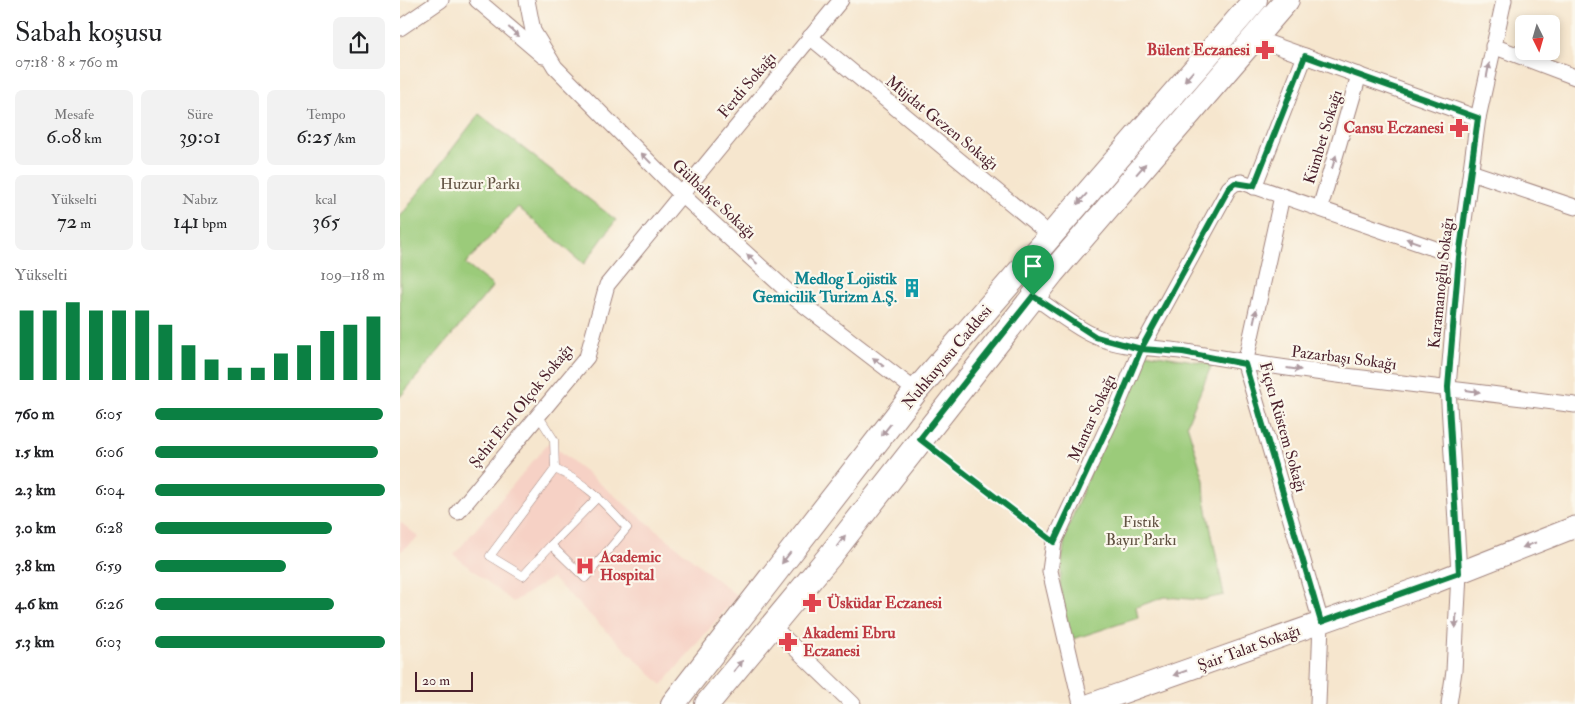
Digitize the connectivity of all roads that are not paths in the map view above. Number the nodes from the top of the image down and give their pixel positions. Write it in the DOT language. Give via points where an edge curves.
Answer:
graph roads {
  1 [pos="442,0"];
  2 [pos="477,0"];
  3 [pos="527,0"];
  4 [pos="842,0"];
  5 [pos="1255,0"];
  6 [pos="1287,0"];
  7 [pos="1504,0"];
  8 [pos="400,28"];
  9 [pos="810,37"];
  10 [pos="1254,38"];
  11 [pos="1492,46"];
  12 [pos="1305,56"];
  13 [pos="555,67"];
  14 [pos="1359,75"];
  15 [pos="1575,77"];
  16 [pos="1478,118"];
  17 [pos="1471,172"];
  18 [pos="1254,186"];
  19 [pos="680,193"];
  20 [pos="1282,196"];
  21 [pos="1575,207"];
  22 [pos="1320,208"];
  23 [pos="1051,236"];
  24 [pos="1459,257"];
  25 [pos="1033,296"];
  26 [pos="1141,349"];
  27 [pos="1245,364"];
  28 [pos="1448,387"];
  29 [pos="916,391"];
  30 [pos="1575,405"];
  31 [pos="538,415"];
  32 [pos="556,469"];
  33 [pos="598,497"];
  34 [pos="458,512"];
  35 [pos="1575,527"];
  36 [pos="551,545"];
  37 [pos="1459,573"];
  38 [pos="1321,622"];
  39 [pos="771,625"];
  40 [pos="673,704"];
  41 [pos="707,704"];
  42 [pos="853,704"];
  43 [pos="1081,704"];
  44 [pos="1091,704"];
  45 [pos="1318,704"];
  46 [pos="1449,704"];
  1 -- 8 [label="street"];
  2 -- 13 [label="street, one-way"];
  3 -- 13 [label="street, Gülbahçe Sokağı" via="532,31"];
  4 -- 9 [label="street, Ferdi Sokağı"];
  5 -- 23 [label="main road, Nuhkuyusu Caddesi, one-way"];
  6 -- 10 [label="main road, Nuhkuyusu Caddesi"];
  7 -- 11 [label="street, Karamanoğlu Sokağı"];
  9 -- 19 [label="street, Ferdi Sokağı"];
  9 -- 23 [label="street, Müjdat Gezen Sokağı"];
  10 -- 12 [label="street, Kümbet Sokağı"];
  25 -- 10 [label="main road, Nuhkuyusu Caddesi, one-way"];
  11 -- 15 [label="street"];
  16 -- 11 [label="street, Karamanoğlu Sokağı, one-way"];
  12 -- 14 [label="street, Kümbet Sokağı"];
  12 -- 18 [label="street"];
  19 -- 13 [label="street, Gülbahçe Sokağı, one-way"];
  14 -- 16 [label="street, Kümbet Sokağı"];
  22 -- 14 [label="street, Kümbet Sokağı, one-way"];
  16 -- 17 [label="street, Karamanoğlu Sokağı"];
  17 -- 21 [label="street"];
  17 -- 24 [label="street, Karamanoğlu Sokağı"];
  18 -- 20 [label="street, Mantar Sokağı"];
  18 -- 26 [label="street, Mantar Sokağı" via="1235,183 1229,188"];
  29 -- 19 [label="street, Gülbahçe Sokağı, one-way" via="796,299"];
  19 -- 31 [label="street, Şehit Erol Olçok Sokağı" via="607,285 587,357"];
  20 -- 22 [label="street"];
  27 -- 20 [label="street, Fıçıcı Rüstem Sokağı, one-way"];
  24 -- 22 [label="street, one-way"];
  23 -- 29 [label="main road, Nuhkuyusu Caddesi"];
  24 -- 28 [label="street, Karamanoğlu Sokağı"];
  25 -- 26 [label="street, Pazarbaşı Sokağı" via="1096,337"];
  39 -- 25 [label="main road, Nuhkuyusu Caddesi, one-way" via="829,557"];
  26 -- 27 [label="street, Pazarbaşı Sokağı" via="1183,352"];
  26 -- 43 [label="street, Mantar Sokağı" via="1054,542 1050,571"];
  27 -- 28 [label="street, Pazarbaşı Sokağı, one-way"];
  27 -- 38 [label="street, Fıçıcı Rüstem Sokağı"];
  28 -- 30 [label="street, Pazarbaşı Sokağı, one-way"];
  28 -- 37 [label="street, Karamanoğlu Sokağı"];
  29 -- 40 [label="main road, Nuhkuyusu Caddesi, one-way"];
  31 -- 32 [label="lane" via="554,440"];
  31 -- 34 [label="street, Şehit Erol Olçok Sokağı"];
  32 -- 33 [label="lane" via="579,480"];
  32 -- 36 [label="lane" via="490,556 523,576"];
  33 -- 36 [label="lane"];
  33 -- 36 [label="lane" via="627,528 585,578"];
  35 -- 37 [label="street, Şair Talat Sokağı, one-way"];
  37 -- 38 [label="street, Şair Talat Sokağı"];
  37 -- 46 [label="street, Karamanoğlu Sokağı, one-way"];
  38 -- 44 [label="street, Şair Talat Sokağı, one-way"];
  38 -- 45 [label="street, Fıçıcı Rüstem Sokağı"];
  41 -- 39 [label="main road, Nuhkuyusu Caddesi, one-way"];
  39 -- 42 [label="street"];
}
